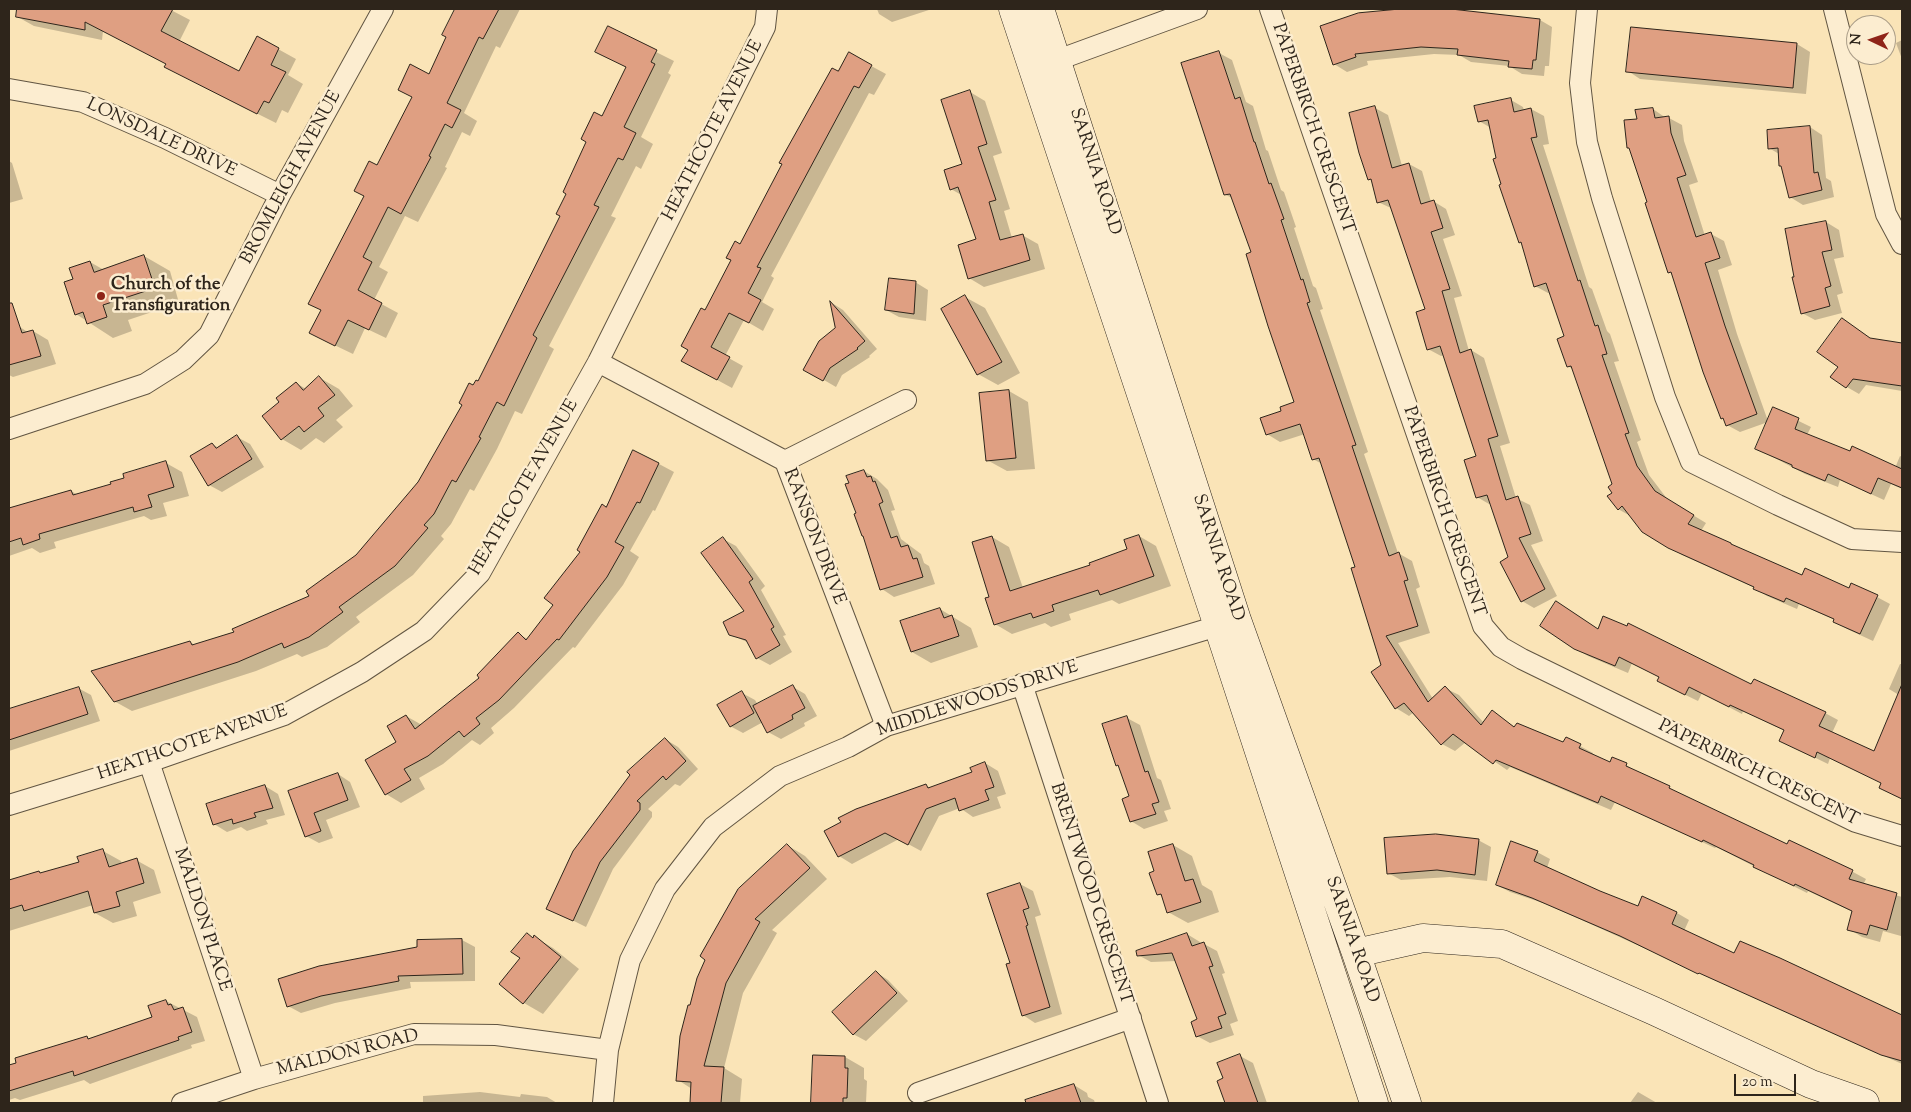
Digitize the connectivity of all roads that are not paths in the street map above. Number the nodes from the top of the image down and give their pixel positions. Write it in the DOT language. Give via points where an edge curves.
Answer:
graph roads {
  1 [pos="383,9"];
  2 [pos="767,9"];
  3 [pos="1013,9"];
  4 [pos="1040,9"];
  5 [pos="1197,9"];
  6 [pos="1270,9"];
  7 [pos="1587,9"];
  8 [pos="1834,9"];
  9 [pos="1045,64"];
  10 [pos="9,89"];
  11 [pos="280,195"];
  12 [pos="1902,244"];
  13 [pos="598,362"];
  14 [pos="906,400"];
  15 [pos="9,429"];
  16 [pos="785,462"];
  17 [pos="1902,542"];
  18 [pos="1228,623"];
  19 [pos="1022,684"];
  20 [pos="886,726"];
  21 [pos="149,762"];
  22 [pos="9,805"];
  23 [pos="1902,836"];
  24 [pos="1356,953"];
  25 [pos="1131,1018"];
  26 [pos="608,1050"];
  27 [pos="254,1078"];
  28 [pos="918,1094"];
  29 [pos="182,1103"];
  30 [pos="603,1103"];
  31 [pos="1158,1103"];
  32 [pos="1374,1103"];
  33 [pos="1407,1103"];
  34 [pos="1865,1103"];
  1 -- 11 [label="street, BROMLEIGH AVENUE"];
  2 -- 13 [label="street, HEATHCOTE AVENUE" via="766,27"];
  3 -- 9 [label="main road, SARNIA ROAD"];
  4 -- 9 [label="main road, SARNIA ROAD"];
  5 -- 9 [label="street"];
  6 -- 23 [label="street, PAPERBIRCH CRESCENT" via="1483,626 1501,647 1522,660 1856,822"];
  7 -- 17 [label="street" via="1580,83 1587,142 1664,397 1691,462 1852,539"];
  8 -- 12 [label="street" via="1886,214"];
  9 -- 18 [label="main road, SARNIA ROAD"];
  10 -- 11 [label="street, LONSDALE DRIVE" via="83,102"];
  11 -- 15 [label="street, BROMLEIGH AVENUE" via="209,335 184,360 145,384"];
  13 -- 16 [label="street, RANSON DRIVE"];
  13 -- 21 [label="street, HEATHCOTE AVENUE" via="480,573 424,631 362,672 284,715"];
  14 -- 16 [label="street"];
  16 -- 20 [label="street, RANSON DRIVE"];
  18 -- 19 [label="street, MIDDLEWOODS DRIVE"];
  18 -- 24 [label="main road, SARNIA ROAD"];
  18 -- 32 [label="main road, SARNIA ROAD"];
  19 -- 20 [label="street, MIDDLEWOODS DRIVE"];
  19 -- 25 [label="street, BRENTWOOD CRESCENT"];
  20 -- 26 [label="street, MIDDLEWOODS DRIVE" via="848,747 780,776 713,827 665,889 630,960"];
  21 -- 22 [label="street, HEATHCOTE AVENUE"];
  21 -- 27 [label="street, MALDON PLACE"];
  24 -- 33 [label="main road, SARNIA ROAD"];
  24 -- 34 [label="main road" via="1423,938 1502,944 1811,1084"];
  25 -- 28 [label="street"];
  25 -- 31 [label="street, BRENTWOOD CRESCENT"];
  26 -- 27 [label="street, MALDON ROAD" via="496,1035 414,1034"];
  26 -- 30 [label="street, MIDDLEWOODS DRIVE"];
  27 -- 29 [label="street, MALDON ROAD"];
}
